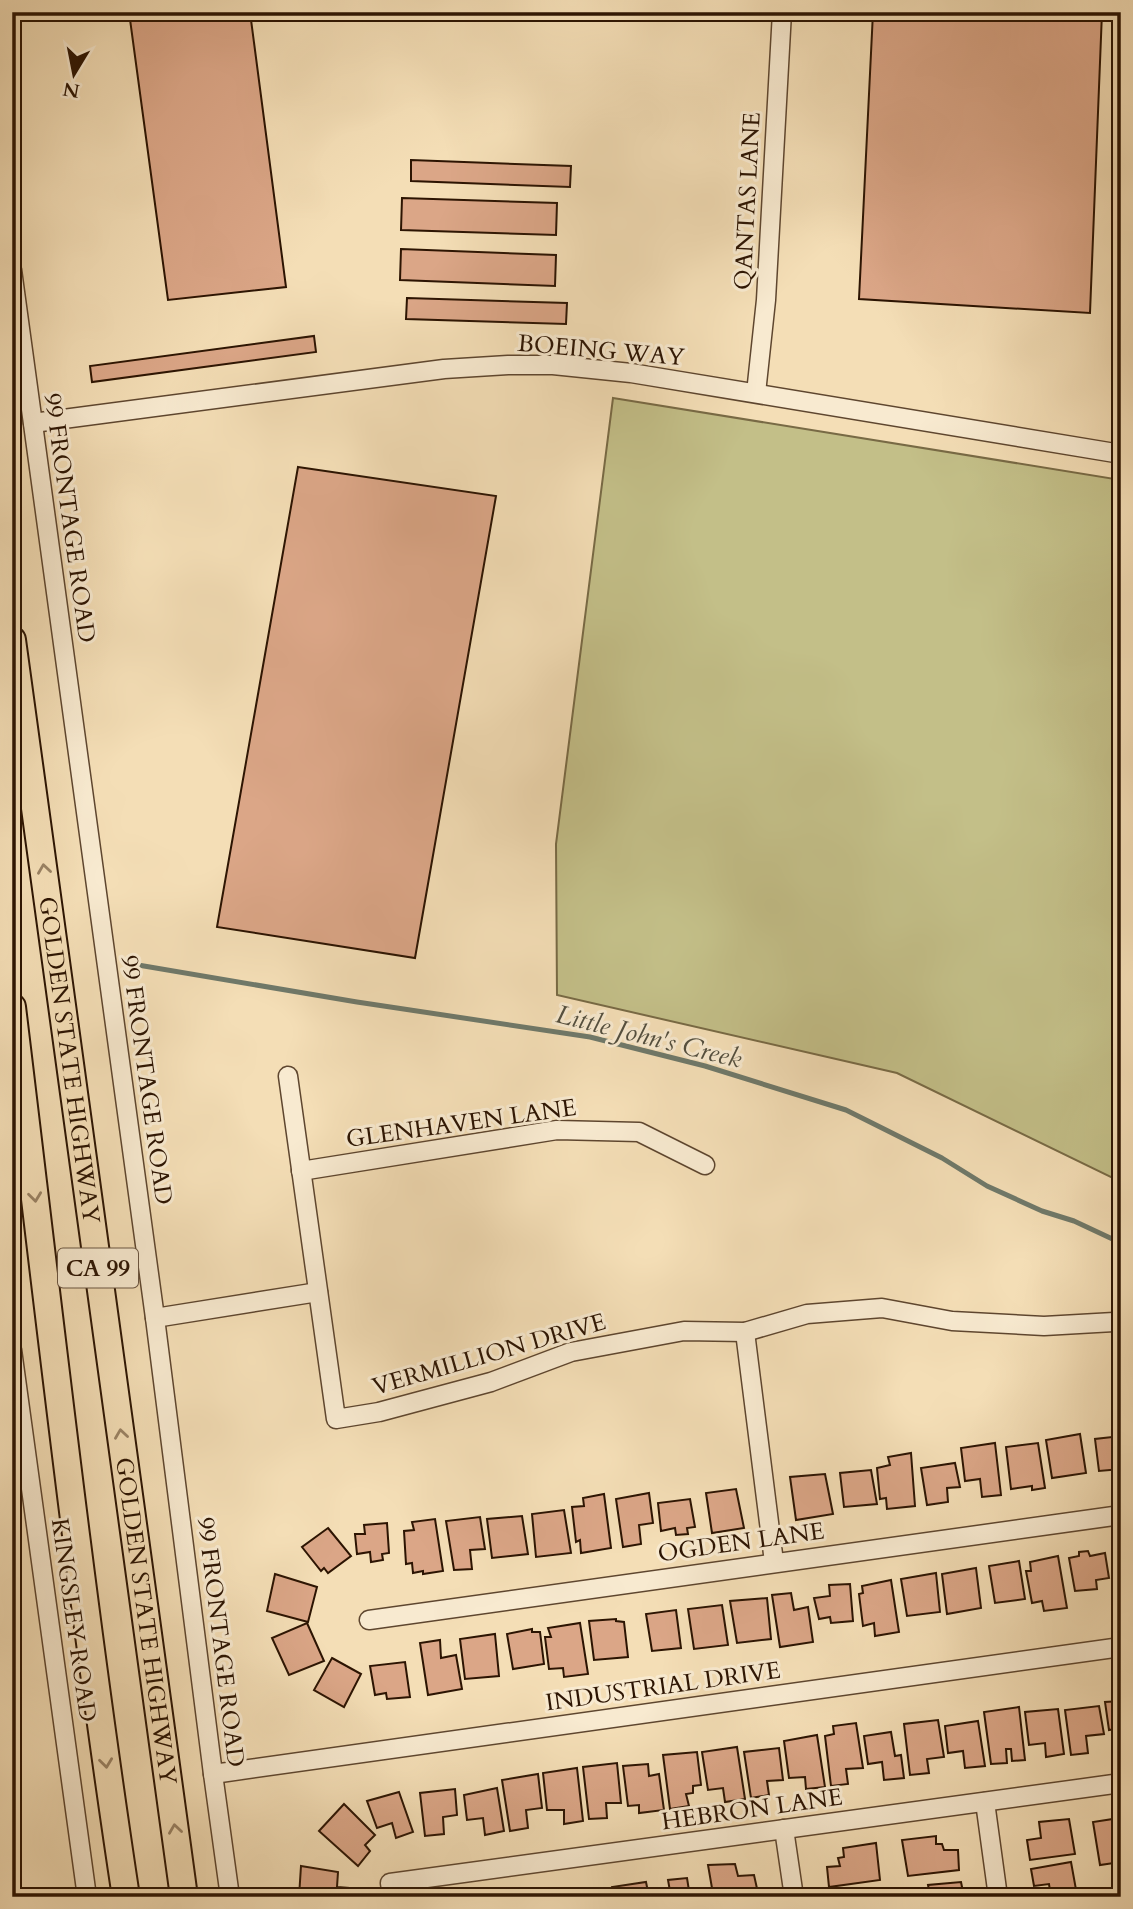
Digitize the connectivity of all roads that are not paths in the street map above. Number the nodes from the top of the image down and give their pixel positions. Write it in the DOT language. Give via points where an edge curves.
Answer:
graph roads {
  1 [pos="782,12"];
  2 [pos="12,270"];
  3 [pos="756,393"];
  4 [pos="33,423"];
  5 [pos="1121,454"];
  6 [pos="12,639"];
  7 [pos="12,1007"];
  8 [pos="288,1076"];
  9 [pos="705,1165"];
  10 [pos="300,1171"];
  11 [pos="318,1292"];
  12 [pos="156,1318"];
  13 [pos="1114,1322"];
  14 [pos="745,1332"];
  15 [pos="12,1350"];
  16 [pos="1121,1515"];
  17 [pos="774,1562"];
  18 [pos="369,1620"];
  19 [pos="1121,1647"];
  20 [pos="213,1774"];
  21 [pos="1121,1783"];
  22 [pos="985,1802"];
  23 [pos="784,1829"];
  24 [pos="391,1890"];
  25 [pos="87,1897"];
  26 [pos="126,1897"];
  27 [pos="184,1897"];
  28 [pos="230,1897"];
  29 [pos="794,1897"];
  30 [pos="998,1897"];
  1 -- 3 [label="street, QANTAS LANE" via="766,300"];
  2 -- 4 [label="street, 99 FRONTAGE ROAD"];
  3 -- 4 [label="street, BOEING WAY" via="631,373 508,365 444,369"];
  3 -- 5 [label="street, BOEING WAY"];
  4 -- 12 [label="street, 99 FRONTAGE ROAD"];
  27 -- 6 [label="highway, GOLDEN STATE HIGHWAY / CA 99, one-way"];
  7 -- 26 [label="highway, GOLDEN STATE HIGHWAY / CA 99, one-way"];
  8 -- 10 [label="street"];
  9 -- 10 [label="street, GLENHAVEN LANE" via="639,1132 557,1130"];
  10 -- 11 [label="street"];
  11 -- 12 [label="street"];
  11 -- 14 [label="street, VERMILLION DRIVE" via="336,1419 491,1382 571,1352 684,1331"];
  12 -- 20 [label="street, 99 FRONTAGE ROAD"];
  13 -- 14 [label="street, VERMILLION DRIVE" via="1044,1326 952,1321 882,1308 807,1314"];
  14 -- 17 [label="street"];
  15 -- 25 [label="street, KINGSLEY ROAD"];
  16 -- 17 [label="street, OGDEN LANE"];
  17 -- 18 [label="street, OGDEN LANE"];
  19 -- 20 [label="street, INDUSTRIAL DRIVE"];
  20 -- 28 [label="street, 99 FRONTAGE ROAD"];
  21 -- 22 [label="street, HEBRON LANE"];
  22 -- 23 [label="street, HEBRON LANE"];
  22 -- 30 [label="street"];
  23 -- 24 [label="street, HEBRON LANE"];
  23 -- 29 [label="street"];
}
